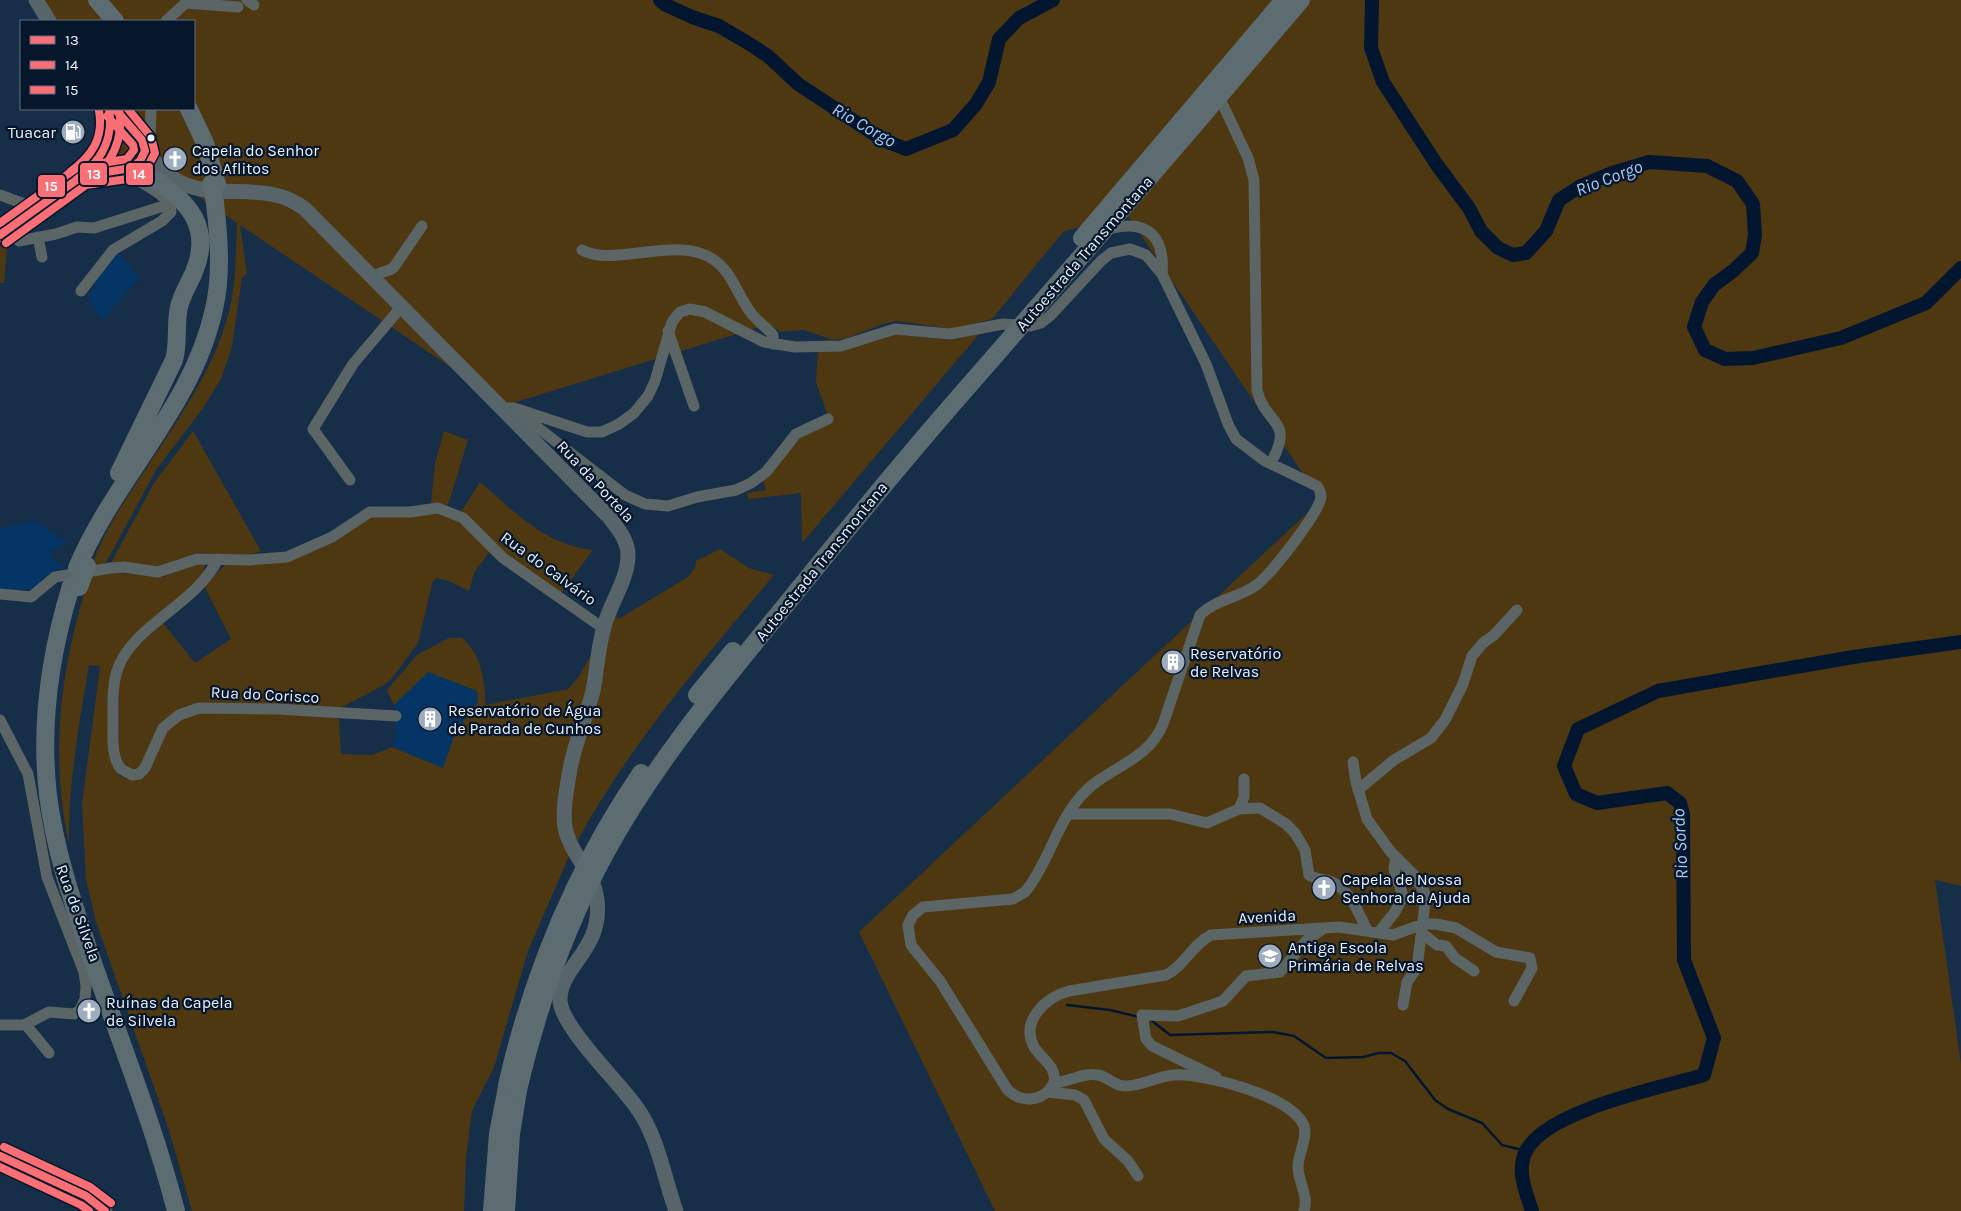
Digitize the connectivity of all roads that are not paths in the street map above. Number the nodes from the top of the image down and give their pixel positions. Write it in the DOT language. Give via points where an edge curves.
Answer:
graph roads {
  1 [pos="36,0"];
  2 [pos="97,0"];
  3 [pos="105,0"];
  4 [pos="1284,0"];
  5 [pos="1301,0"];
  6 [pos="188,2"];
  7 [pos="247,4"];
  8 [pos="48,20"];
  9 [pos="114,20"];
  10 [pos="122,20"];
  11 [pos="167,20"];
  12 [pos="1223,105"];
  13 [pos="109,110"];
  14 [pos="116,110"];
  15 [pos="151,110"];
  16 [pos="183,110"];
  17 [pos="190,110"];
  18 [pos="143,139"];
  19 [pos="108,143"];
  20 [pos="121,167"];
  21 [pos="82,176"];
  22 [pos="155,180"];
  23 [pos="214,184"];
  24 [pos="0,195"];
  25 [pos="218,203"];
  26 [pos="170,204"];
  27 [pos="35,208"];
  28 [pos="314,218"];
  29 [pos="422,226"];
  30 [pos="1113,228"];
  31 [pos="0,236"];
  32 [pos="38,237"];
  33 [pos="19,240"];
  34 [pos="582,250"];
  35 [pos="42,257"];
  36 [pos="1162,274"];
  37 [pos="374,277"];
  38 [pos="81,291"];
  39 [pos="402,306"];
  40 [pos="668,331"];
  41 [pos="773,344"];
  42 [pos="694,406"];
  43 [pos="509,409"];
  44 [pos="828,419"];
  45 [pos="1270,463"];
  46 [pos="350,480"];
  47 [pos="95,530"];
  48 [pos="218,559"];
  49 [pos="82,567"];
  50 [pos="75,586"];
  51 [pos="0,594"];
  52 [pos="1517,610"];
  53 [pos="603,628"];
  54 [pos="396,716"];
  55 [pos="0,720"];
  56 [pos="1353,762"];
  57 [pos="1244,779"];
  58 [pos="1358,790"];
  59 [pos="1239,809"];
  60 [pos="1070,814"];
  61 [pos="1396,857"];
  62 [pos="1325,927"];
  63 [pos="1422,929"];
  64 [pos="1367,930"];
  65 [pos="1379,932"];
  66 [pos="1474,971"];
  67 [pos="1514,1001"];
  68 [pos="1403,1005"];
  69 [pos="0,1025"];
  70 [pos="26,1025"];
  71 [pos="49,1053"];
  72 [pos="1229,1082"];
  73 [pos="1051,1088"];
  74 [pos="512,1089"];
  75 [pos="0,1156"];
  76 [pos="1138,1176"];
  77 [pos="105,1211"];
  78 [pos="176,1211"];
  79 [pos="183,1211"];
  80 [pos="492,1211"];
  81 [pos="506,1211"];
  82 [pos="676,1211"];
  83 [pos="1304,1211"];
  1 -- 8 [label="main road"];
  2 -- 9 [label="highway"];
  3 -- 10 [label="highway"];
  4 -- 74 [label="highway, Autoestrada Transmontana, bridge" via="788,584 669,733 602,834 565,906 530,1000"];
  5 -- 74 [label="highway, Autoestrada Transmontana, bridge" via="908,456 677,742 625,819 587,889 549,982"];
  6 -- 7 [label="street"];
  6 -- 11 [label="street"];
  12 -- 45 [label="street" via="1248,158 1254,180 1256,387 1282,434"];
  13 -- 19 [label="main road"];
  14 -- 18 [label="main road, Rua da Portela"];
  15 -- 18 [label="street"];
  16 -- 23 [label="highway"];
  17 -- 23 [label="highway" via="205,143"];
  18 -- 19 [label="main road" via="124,130"];
  18 -- 20 [label="main road" via="140,161"];
  18 -- 28 [label="main road, Rua da Portela" via="168,175 186,185 207,190 275,194 300,205"];
  19 -- 20 [label="main road" via="107,153"];
  19 -- 21 [label="main road" via="93,168"];
  20 -- 21 [label="main road"];
  20 -- 22 [label="main road, Rua da Portela"];
  20 -- 26 [label="street" via="159,192"];
  21 -- 27 [label="main road"];
  22 -- 28 [label="main road, Rua da Portela" via="201,197 275,201"];
  22 -- 47 [label="highway" via="176,194 194,215 200,246 194,271 178,309 178,344 174,360 112,486"];
  23 -- 25 [label="highway, bridge"];
  24 -- 27 [label="street"];
  25 -- 47 [label="highway" via="218,286 205,342 169,415"];
  25 -- 49 [label="highway" via="224,235 223,278 207,348 186,392"];
  26 -- 32 [label="street" via="94,228 78,227"];
  26 -- 38 [label="street" via="171,212 166,218 113,250"];
  27 -- 31 [label="main road"];
  28 -- 37 [label="main road, Rua da Portela"];
  29 -- 37 [label="street" via="394,267 378,272"];
  30 -- 36 [label="street" via="1133,225 1153,235 1162,253"];
  32 -- 33 [label="street"];
  32 -- 35 [label="street"];
  34 -- 41 [label="street" via="594,255 669,250 701,253 727,274 752,315 773,335"];
  36 -- 41 [label="street" via="1146,255 1124,249 1105,257 1055,311 1036,325 1004,324 950,334 895,329 836,347"];
  36 -- 45 [label="street" via="1209,369 1234,435"];
  37 -- 39 [label="main road, Rua da Portela"];
  39 -- 43 [label="main road, Rua da Portela"];
  39 -- 46 [label="street" via="353,364 313,429"];
  40 -- 41 [label="street" via="677,315 694,309"];
  40 -- 42 [label="street"];
  40 -- 43 [label="street" via="651,390 634,413 613,427 597,433 581,431"];
  43 -- 44 [label="street" via="625,495 645,504 661,506 731,491 751,483 770,468 796,434"];
  43 -- 53 [label="main road, Rua da Portela" via="610,518 624,538 626,567"];
  45 -- 60 [label="street" via="1317,486 1321,496 1314,513 1261,582 1200,615 1156,738 1141,754 1084,793"];
  47 -- 49 [label="highway"];
  48 -- 51 [label="street, Rua do Calvário" via="192,560 163,572 117,567 72,574 52,579 31,597"];
  48 -- 53 [label="street, Rua do Calvário" via="292,556 332,537 370,512 441,508 462,518 503,558"];
  48 -- 54 [label="street, Rua do Corisco" via="201,585 144,634 122,660 115,683 113,727 120,769 132,775 140,774 163,728 179,715 199,708"];
  49 -- 50 [label="highway"];
  50 -- 78 [label="highway" via="54,652 48,694 48,797 64,878"];
  50 -- 79 [label="highway" via="60,653 54,707 60,827 70,876"];
  52 -- 58 [label="street" via="1494,635 1482,642 1472,656 1444,722 1433,736 1394,760"];
  53 -- 82 [label="main road, Rua da Portela" via="592,694 571,762 565,822 568,840 594,881 598,905 595,932 563,985 561,1008 567,1021 644,1119"];
  55 -- 70 [label="street, Rua de Silvela" via="30,780 47,877 86,986 85,999 77,1012 49,1012"];
  56 -- 58 [label="street"];
  57 -- 59 [label="street" via="1244,798"];
  58 -- 61 [label="street" via="1366,820"];
  59 -- 60 [label="street" via="1207,823 1166,814"];
  59 -- 64 [label="street" via="1263,809 1292,829 1305,850 1309,875 1343,890"];
  60 -- 73 [label="street" via="1022,894 1013,899 923,907 912,915 908,925 911,945 940,981 1007,1089 1028,1100"];
  61 -- 63 [label="street" via="1426,895"];
  61 -- 65 [label="street" via="1394,869 1403,898"];
  62 -- 64 [label="street, Avenida"];
  62 -- 72 [label="street" via="1306,940 1280,972 1246,976 1223,1002 1178,1016 1142,1015 1146,1039 1153,1047"];
  62 -- 73 [label="street, Avenida" via="1211,935 1181,964 1161,976 1054,996 1032,1021 1034,1047 1053,1070"];
  63 -- 65 [label="street, Avenida" via="1393,935"];
  63 -- 66 [label="street" via="1437,945 1446,946"];
  63 -- 67 [label="street" via="1436,924 1453,927 1496,952 1530,958 1532,966"];
  63 -- 68 [label="street" via="1416,969 1406,983"];
  64 -- 65 [label="street, Avenida"];
  69 -- 70 [label="street, Rua de Silvela"];
  70 -- 71 [label="street"];
  72 -- 73 [label="street" via="1175,1075 1124,1086 1095,1074"];
  72 -- 83 [label="street" via="1288,1109 1302,1123 1305,1134 1298,1169 1306,1199"];
  73 -- 76 [label="street" via="1085,1101 1104,1139 1128,1161"];
  74 -- 80 [label="highway, Autoestrada Transmontana" via="498,1134"];
  74 -- 81 [label="highway, Autoestrada Transmontana"];
  75 -- 77 [label="main road" via="86,1196"];
}
